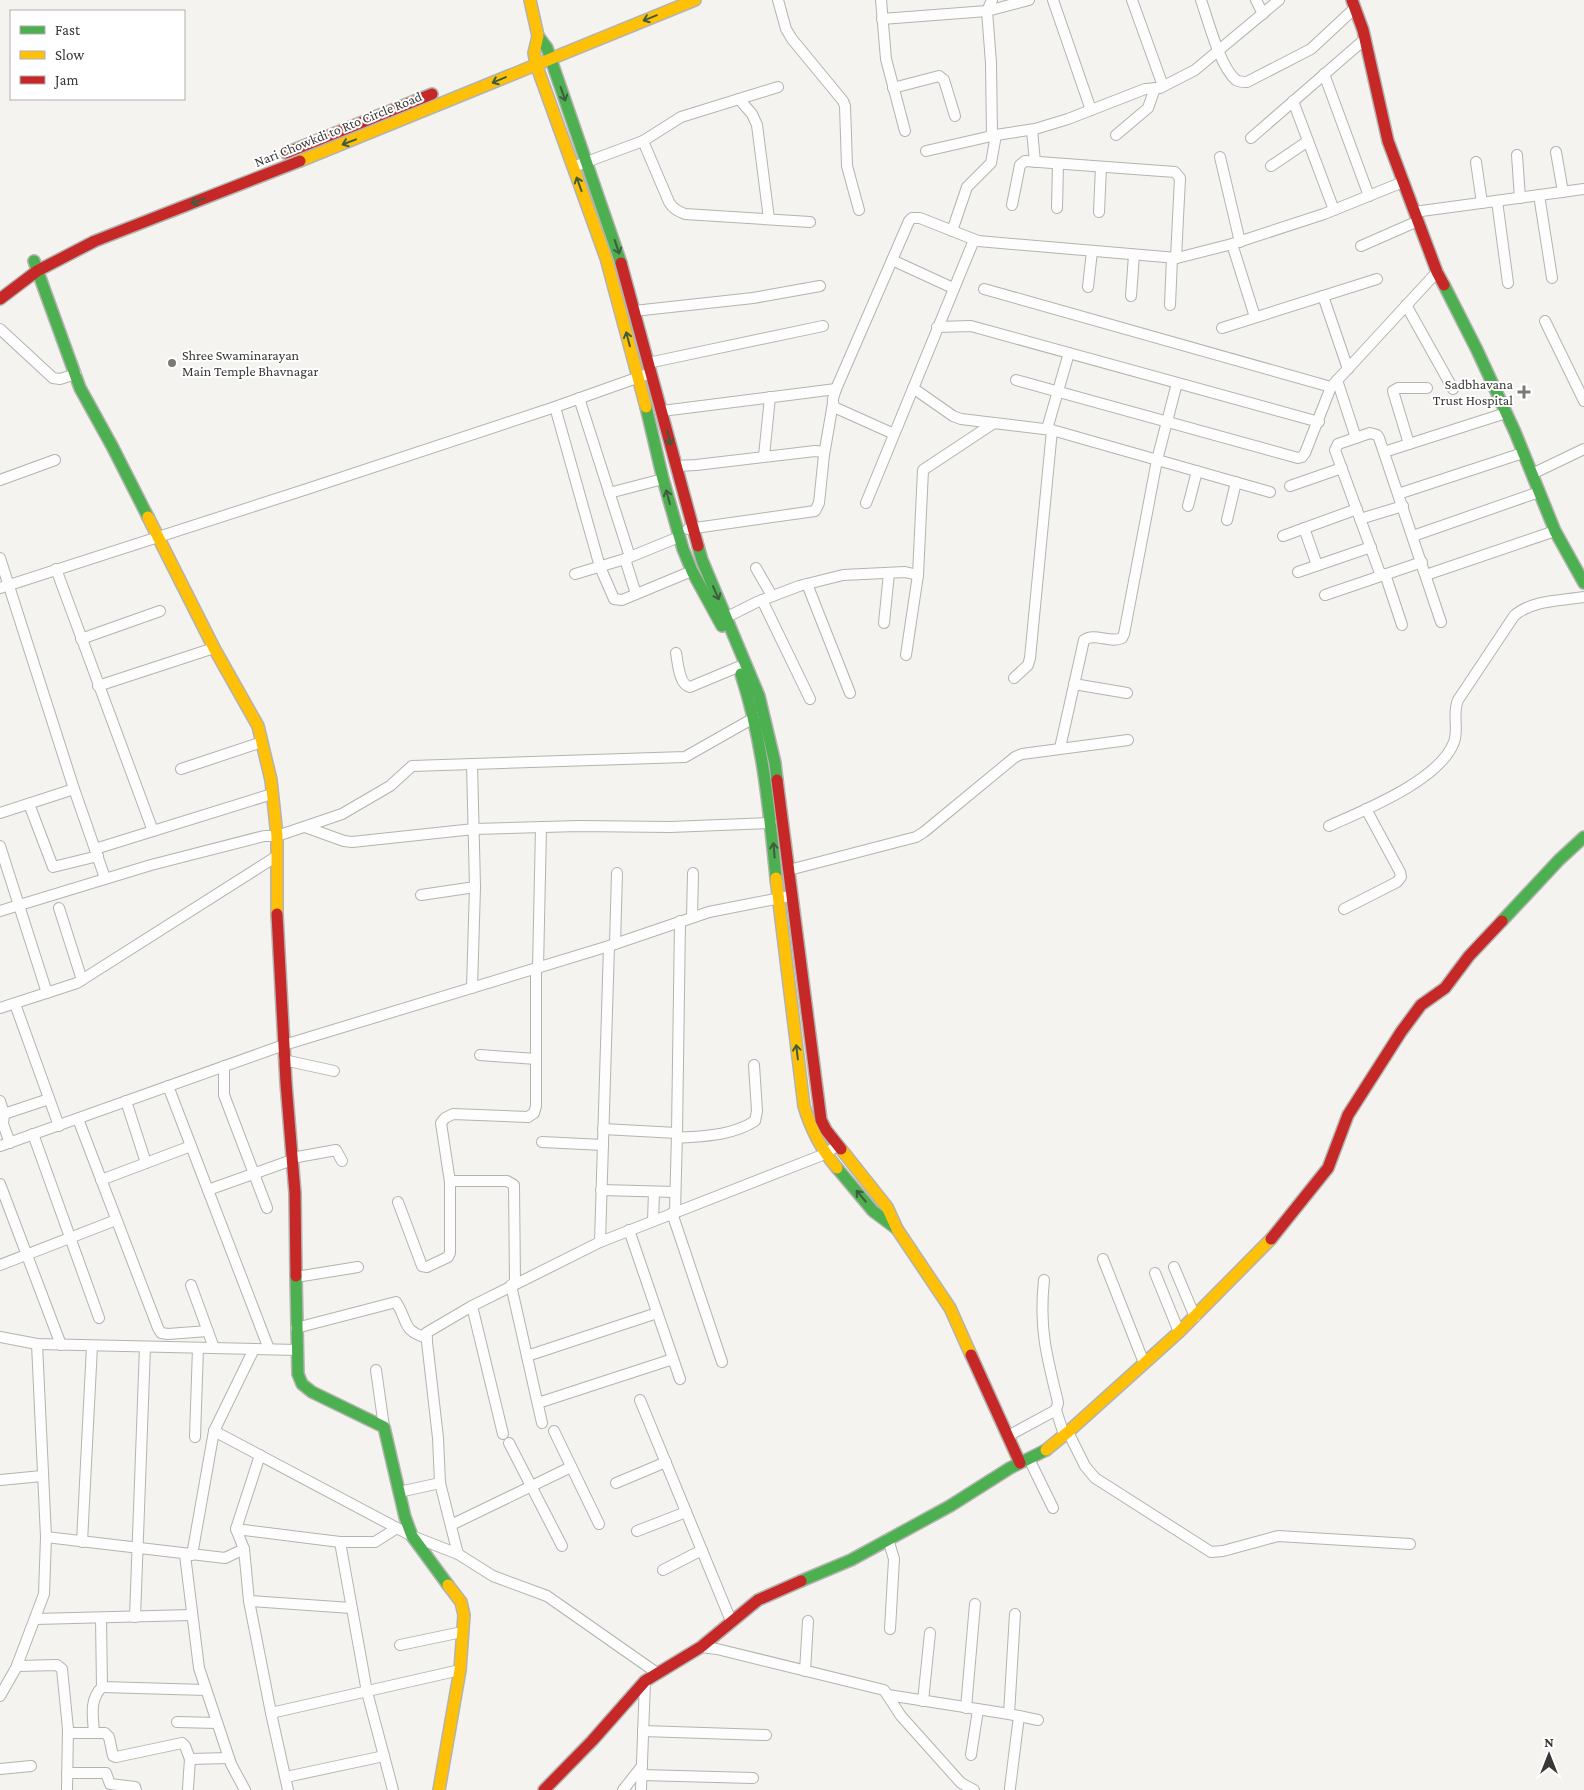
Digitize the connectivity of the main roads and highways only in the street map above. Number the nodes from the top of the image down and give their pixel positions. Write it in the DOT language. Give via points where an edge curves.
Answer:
graph roads {
  1 [pos="530,0"];
  2 [pos="668,0"];
  3 [pos="695,0"];
  4 [pos="1354,4"];
  5 [pos="538,36"];
  6 [pos="548,53"];
  7 [pos="532,58"];
  8 [pos="441,90"];
  9 [pos="275,157"];
  10 [pos="192,191"];
  11 [pos="36,266"];
  12 [pos="0,286"];
  13 [pos="0,299"];
  14 [pos="1584,583"];
  15 [pos="726,623"];
  16 [pos="759,715"];
  17 [pos="1584,837"];
  18 [pos="896,1229"];
  19 [pos="1025,1461"];
  20 [pos="439,1790"];
  21 [pos="544,1790"];
  1 -- 5 [label="main road"];
  2 -- 6 [label="main road"];
  3 -- 6 [label="main road, Nari Chowkdi to Rto Circle Road, one-way"];
  4 -- 14 [label="main road" via="1388,141 1437,272 1506,412 1555,531"];
  5 -- 6 [label="main road"];
  5 -- 7 [label="main road"];
  6 -- 7 [label="main road, Nari Chowkdi to Rto Circle Road"];
  6 -- 15 [label="main road, one-way" via="618,250 704,567"];
  7 -- 11 [label="main road, Nari Chowkdi to Rto Circle Road, one-way" via="364,136"];
  15 -- 7 [label="main road, one-way" via="692,571 678,534 606,258"];
  8 -- 9 [label="main road"];
  10 -- 11 [label="main road" via="58,248"];
  11 -- 12 [label="main road"];
  11 -- 13 [label="main road, Nari Chowkdi to Rto Circle Road"];
  11 -- 20 [label="main road" via="80,388 214,648 258,726 272,794 276,836 277,934 295,1193 298,1374 302,1384 312,1392 384,1427 404,1517 412,1536 461,1602 464,1615 460,1670"];
  15 -- 16 [label="main road" via="738,667"];
  15 -- 16 [label="main road" via="759,696"];
  16 -- 18 [label="main road" via="775,763 820,1115 838,1146 887,1207"];
  18 -- 16 [label="main road, one-way" via="874,1211 825,1154 811,1129 804,1106"];
  17 -- 19 [label="main road" via="1468,956 1445,988 1421,1005 1348,1114 1328,1168 1272,1238 1179,1332 1066,1434"];
  18 -- 19 [label="main road" via="950,1308 1008,1436"];
  19 -- 21 [label="main road" via="851,1560 758,1600 701,1647 645,1681"];
}
